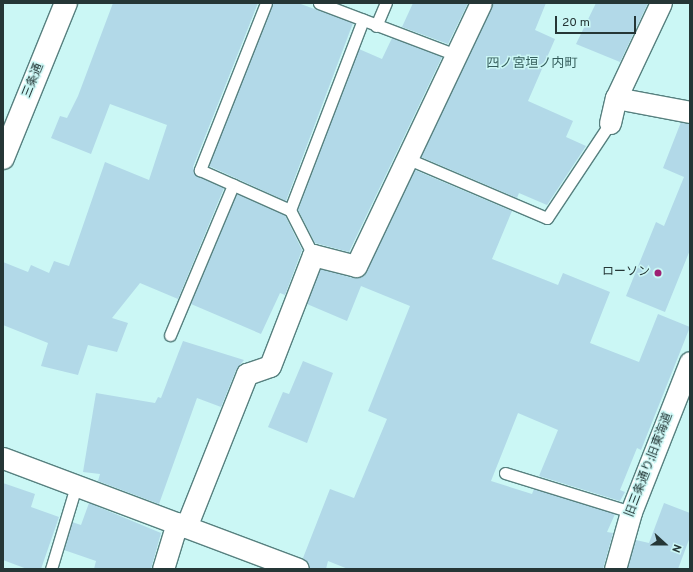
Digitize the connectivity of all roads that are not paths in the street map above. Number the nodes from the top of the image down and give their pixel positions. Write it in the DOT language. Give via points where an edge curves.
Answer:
graph roads {
  1 [pos="66,3"];
  2 [pos="266,3"];
  3 [pos="319,3"];
  4 [pos="386,3"];
  5 [pos="481,3"];
  6 [pos="661,3"];
  7 [pos="363,20"];
  8 [pos="376,26"];
  9 [pos="456,54"];
  10 [pos="616,98"];
  11 [pos="690,112"];
  12 [pos="610,123"];
  13 [pos="5,147"];
  14 [pos="406,158"];
  15 [pos="233,185"];
  16 [pos="290,210"];
  17 [pos="313,255"];
  18 [pos="170,335"];
  19 [pos="690,362"];
  20 [pos="3,458"];
  21 [pos="505,473"];
  22 [pos="76,486"];
  23 [pos="631,512"];
  24 [pos="182,525"];
  25 [pos="51,569"];
  26 [pos="163,569"];
  27 [pos="298,569"];
  28 [pos="615,569"];
  1 -- 13 [label="main road, 三条通"];
  2 -- 15 [label="lane" via="200,170"];
  3 -- 7 [label="lane"];
  4 -- 8 [label="lane"];
  5 -- 9 [label="street"];
  6 -- 10 [label="street"];
  7 -- 8 [label="lane"];
  7 -- 16 [label="lane"];
  8 -- 9 [label="lane"];
  9 -- 14 [label="street"];
  10 -- 11 [label="street"];
  10 -- 12 [label="street"];
  12 -- 14 [label="lane" via="547,218"];
  14 -- 17 [label="street" via="356,266"];
  15 -- 16 [label="lane"];
  15 -- 18 [label="lane"];
  16 -- 17 [label="lane"];
  17 -- 24 [label="street" via="270,366 247,374"];
  19 -- 23 [label="street, 旧三条通り;旧東海道"];
  20 -- 22 [label="street"];
  21 -- 23 [label="lane"];
  22 -- 24 [label="street"];
  22 -- 25 [label="lane"];
  23 -- 28 [label="street, 旧三条通り;旧東海道"];
  24 -- 26 [label="street"];
  24 -- 27 [label="street"];
}
